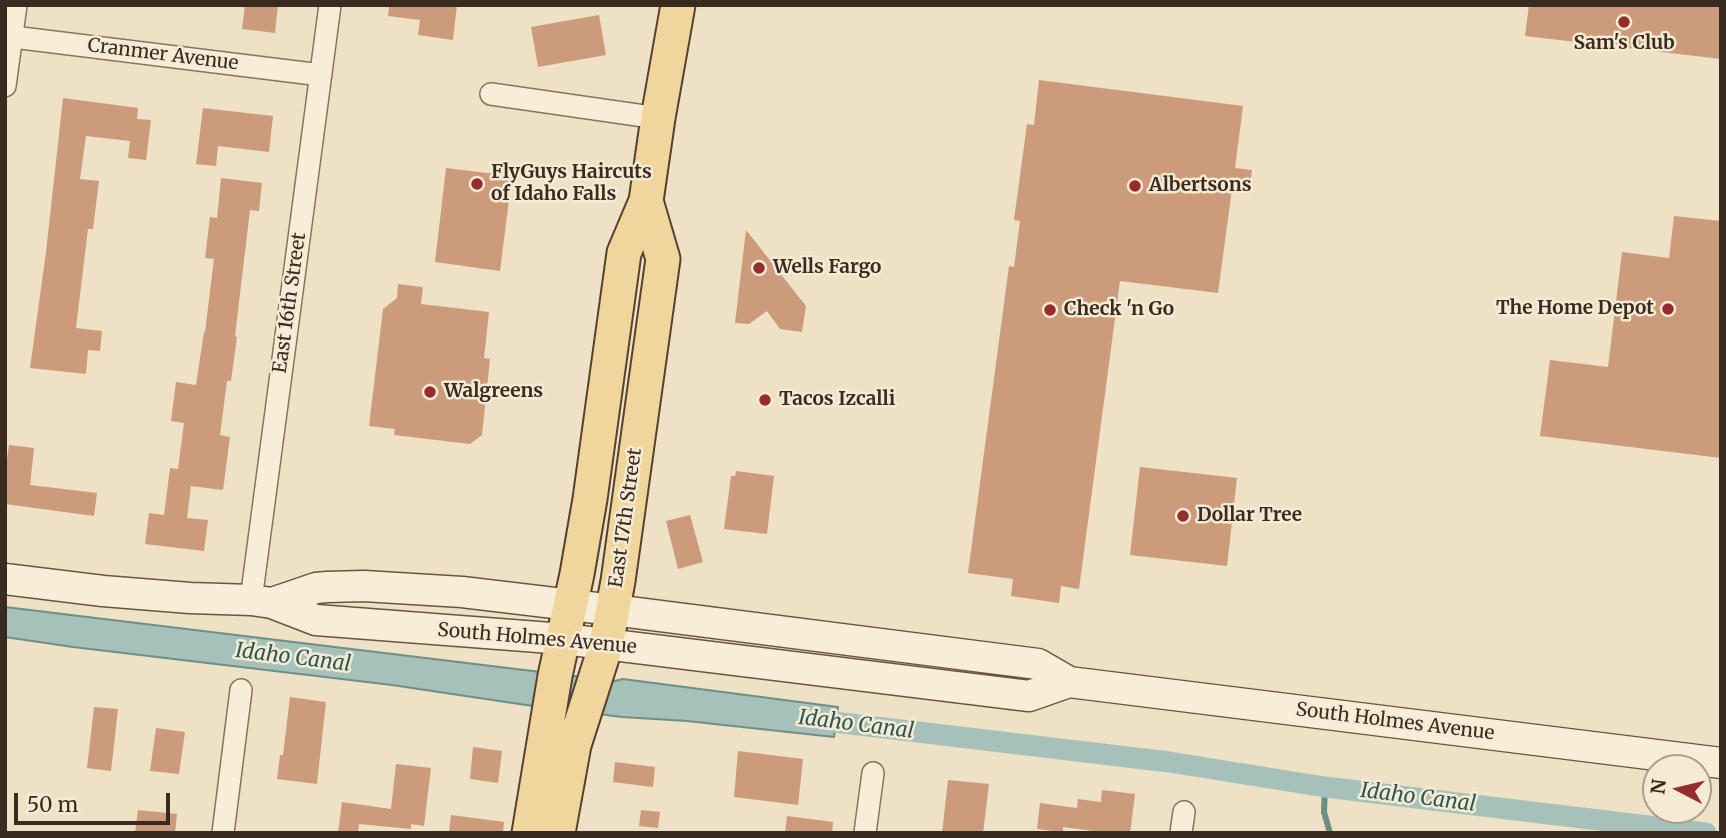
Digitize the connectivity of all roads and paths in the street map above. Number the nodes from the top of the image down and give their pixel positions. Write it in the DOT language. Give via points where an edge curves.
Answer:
graph roads {
  1 [pos="16,5"];
  2 [pos="330,5"];
  3 [pos="678,5"];
  4 [pos="9,36"];
  5 [pos="321,75"];
  6 [pos="5,86"];
  7 [pos="491,94"];
  8 [pos="658,118"];
  9 [pos="646,201"];
  10 [pos="5,579"];
  11 [pos="261,601"];
  12 [pos="571,605"];
  13 [pos="613,610"];
  14 [pos="564,639"];
  15 [pos="601,658"];
  16 [pos="1069,682"];
  17 [pos="241,690"];
  18 [pos="1721,763"];
  19 [pos="873,773"];
  20 [pos="223,833"];
  21 [pos="528,833"];
  22 [pos="558,833"];
  23 [pos="866,833"];
  1 -- 4 [label="street"];
  2 -- 5 [label="street, East 16th Street"];
  3 -- 8 [label="main road, East 17th Street"];
  4 -- 5 [label="street, Cranmer Avenue"];
  4 -- 6 [label="street"];
  5 -- 11 [label="street, East 16th Street"];
  7 -- 8 [label="street"];
  8 -- 9 [label="main road, East 17th Street"];
  9 -- 12 [label="main road, East 17th Street" via="624,253"];
  9 -- 13 [label="main road, East 17th Street" via="663,259"];
  10 -- 11 [label="main road, South Holmes Avenue" via="103,591"];
  11 -- 12 [label="main road, South Holmes Avenue" via="316,588 364,586"];
  11 -- 14 [label="main road, South Holmes Avenue" via="316,620"];
  12 -- 13 [label="main road, South Holmes Avenue"];
  12 -- 14 [label="main road, East 17th Street"];
  13 -- 15 [label="main road, East 17th Street"];
  13 -- 16 [label="main road, South Holmes Avenue" via="1038,664"];
  14 -- 15 [label="main road, South Holmes Avenue"];
  14 -- 21 [label="main road, East 17th Street"];
  15 -- 16 [label="main road, South Holmes Avenue" via="1029,696"];
  15 -- 22 [label="main road, East 17th Street" via="574,745"];
  16 -- 18 [label="main road, South Holmes Avenue"];
  17 -- 20 [label="street"];
  19 -- 23 [label="street"];
}
